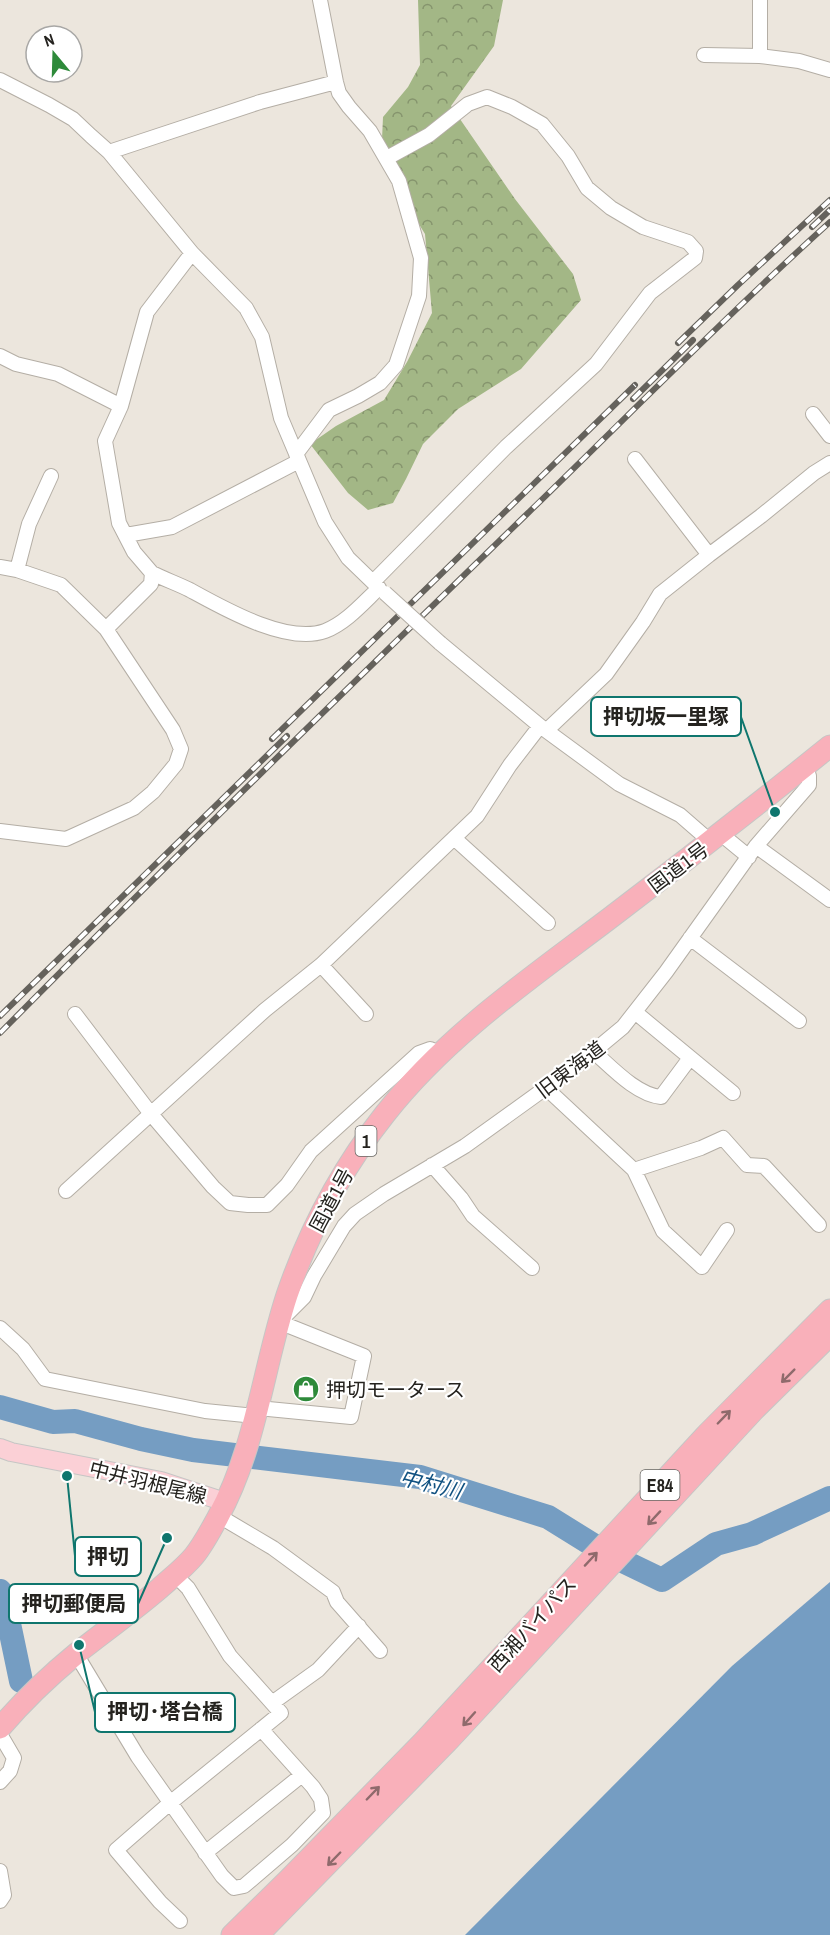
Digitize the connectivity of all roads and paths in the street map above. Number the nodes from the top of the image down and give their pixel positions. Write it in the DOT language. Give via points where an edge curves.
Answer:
graph roads {
  1 [pos="320,0"];
  2 [pos="760,0"];
  3 [pos="704,55"];
  4 [pos="760,56"];
  5 [pos="830,70"];
  6 [pos="0,80"];
  7 [pos="336,82"];
  8 [pos="109,152"];
  9 [pos="387,158"];
  10 [pos="192,253"];
  11 [pos="0,356"];
  12 [pos="121,406"];
  13 [pos="813,414"];
  14 [pos="830,436"];
  15 [pos="297,458"];
  16 [pos="635,459"];
  17 [pos="830,463"];
  18 [pos="51,476"];
  19 [pos="126,536"];
  20 [pos="709,555"];
  21 [pos="0,567"];
  22 [pos="17,570"];
  23 [pos="152,573"];
  24 [pos="379,588"];
  25 [pos="106,629"];
  26 [pos="543,728"];
  27 [pos="830,746"];
  28 [pos="805,766"];
  29 [pos="0,831"];
  30 [pos="454,838"];
  31 [pos="716,838"];
  32 [pos="752,851"];
  33 [pos="830,900"];
  34 [pos="548,923"];
  35 [pos="690,938"];
  36 [pos="321,965"];
  37 [pos="635,1012"];
  38 [pos="75,1014"];
  39 [pos="366,1014"];
  40 [pos="799,1021"];
  41 [pos="594,1052"];
  42 [pos="440,1053"];
  43 [pos="690,1058"];
  44 [pos="546,1088"];
  45 [pos="733,1093"];
  46 [pos="151,1114"];
  47 [pos="432,1165"];
  48 [pos="634,1170"];
  49 [pos="66,1191"];
  50 [pos="819,1225"];
  51 [pos="727,1230"];
  52 [pos="532,1268"];
  53 [pos="830,1310"];
  54 [pos="279,1322"];
  55 [pos="0,1328"];
  56 [pos="830,1335"];
  57 [pos="257,1412"];
  58 [pos="0,1448"];
  59 [pos="226,1501"];
  60 [pos="175,1575"];
  61 [pos="359,1626"];
  62 [pos="380,1651"];
  63 [pos="76,1654"];
  64 [pos="502,1670"];
  65 [pos="272,1703"];
  66 [pos="0,1728"];
  67 [pos="261,1729"];
  68 [pos="0,1734"];
  69 [pos="302,1775"];
  70 [pos="0,1782"];
  71 [pos="170,1803"];
  72 [pos="206,1853"];
  73 [pos="0,1870"];
  74 [pos="0,1901"];
  75 [pos="180,1921"];
  76 [pos="230,1935"];
  77 [pos="258,1935"];
  1 -- 7 [label="street"];
  2 -- 4 [label="street"];
  3 -- 4 [label="street"];
  4 -- 5 [label="street"];
  6 -- 8 [label="street" via="73,119"];
  7 -- 8 [label="street" via="260,102"];
  7 -- 9 [label="street" via="339,93"];
  8 -- 10 [label="street"];
  9 -- 15 [label="street" via="399,181 421,258 419,296 410,326 396,365 380,382 329,410"];
  9 -- 24 [label="street" via="429,135 468,104 487,98 542,124 587,188 611,208 644,227 688,242 696,251 695,258 650,293 596,364 506,447"];
  10 -- 12 [label="street" via="147,312"];
  10 -- 15 [label="street" via="246,308 262,337 281,418"];
  11 -- 12 [label="street" via="58,374"];
  12 -- 19 [label="street" via="105,441 120,523"];
  13 -- 14 [label="street"];
  15 -- 19 [label="street" via="172,527"];
  15 -- 24 [label="street" via="325,522 348,558"];
  16 -- 20 [label="street"];
  17 -- 20 [label="street"];
  18 -- 22 [label="street" via="29,524"];
  19 -- 23 [label="street"];
  20 -- 26 [label="street" via="660,594 606,674"];
  21 -- 22 [label="street"];
  22 -- 25 [label="street" via="61,585"];
  23 -- 24 [label="street" via="237,616 308,635 326,631"];
  23 -- 25 [label="street" via="152,584"];
  24 -- 26 [label="street, bridge"];
  25 -- 29 [label="street" via="173,730 181,749 176,765 134,808 66,839"];
  26 -- 30 [label="street" via="510,765 477,816"];
  26 -- 31 [label="street" via="620,783"];
  27 -- 28 [label="highway, 国道1号 / 1"];
  28 -- 31 [label="highway, 国道1号 / 1"];
  28 -- 32 [label="street, 旧東海道" via="809,785"];
  30 -- 34 [label="street"];
  30 -- 36 [label="street"];
  31 -- 32 [label="street"];
  31 -- 42 [label="highway, 国道1号 / 1" via="506,997"];
  32 -- 33 [label="street"];
  32 -- 35 [label="street, 旧東海道"];
  35 -- 37 [label="street, 旧東海道"];
  35 -- 40 [label="street"];
  36 -- 39 [label="street"];
  36 -- 46 [label="street" via="265,1010"];
  37 -- 41 [label="street, 旧東海道"];
  37 -- 43 [label="street"];
  38 -- 46 [label="street"];
  41 -- 43 [label="street" via="623,1078 652,1096 662,1097"];
  41 -- 44 [label="street, 旧東海道"];
  42 -- 46 [label="street" via="430,1049 419,1053 311,1151 267,1205 230,1203"];
  42 -- 54 [label="highway, 国道1号 / 1" via="382,1117 327,1203 300,1260"];
  43 -- 45 [label="street"];
  44 -- 47 [label="street, 旧東海道"];
  44 -- 48 [label="street"];
  46 -- 49 [label="street"];
  47 -- 52 [label="street" via="473,1216"];
  47 -- 54 [label="street, 旧東海道" via="355,1214 344,1226 304,1297"];
  48 -- 50 [label="street" via="723,1138 747,1165 764,1166"];
  48 -- 51 [label="street" via="663,1231 702,1267"];
  64 -- 53 [label="highway, 西湘バイパス / E84, one-way" via="706,1436"];
  54 -- 57 [label="highway, 国道1号 / 1"];
  54 -- 57 [label="street" via="364,1356 351,1417"];
  55 -- 57 [label="street" via="23,1349 45,1379 205,1411"];
  56 -- 64 [label="highway, 西湘バイパス / E84, one-way"];
  57 -- 59 [label="highway, 国道1号 / 1"];
  58 -- 59 [label="main road, 中井羽根尾線" via="161,1481"];
  59 -- 60 [label="highway, 国道1号 / 1" via="193,1557"];
  59 -- 61 [label="street" via="273,1548 333,1592"];
  60 -- 63 [label="highway, 国道1号 / 1"];
  60 -- 65 [label="street" via="188,1588 230,1656"];
  61 -- 62 [label="street"];
  61 -- 65 [label="street" via="318,1670"];
  63 -- 66 [label="highway, 国道1号 / 1" via="33,1691"];
  63 -- 71 [label="street"];
  76 -- 64 [label="highway, 西湘バイパス / E84, one-way"];
  64 -- 77 [label="highway, 西湘バイパス / E84, one-way" via="448,1742"];
  65 -- 67 [label="street" via="281,1713"];
  67 -- 69 [label="street"];
  67 -- 71 [label="street"];
  68 -- 70 [label="street" via="15,1758"];
  69 -- 72 [label="street"];
  69 -- 72 [label="street" via="321,1799 323,1813 244,1886 234,1888"];
  71 -- 72 [label="street"];
  71 -- 75 [label="street" via="116,1850"];
  73 -- 74 [label="street" via="4,1895"];
}
